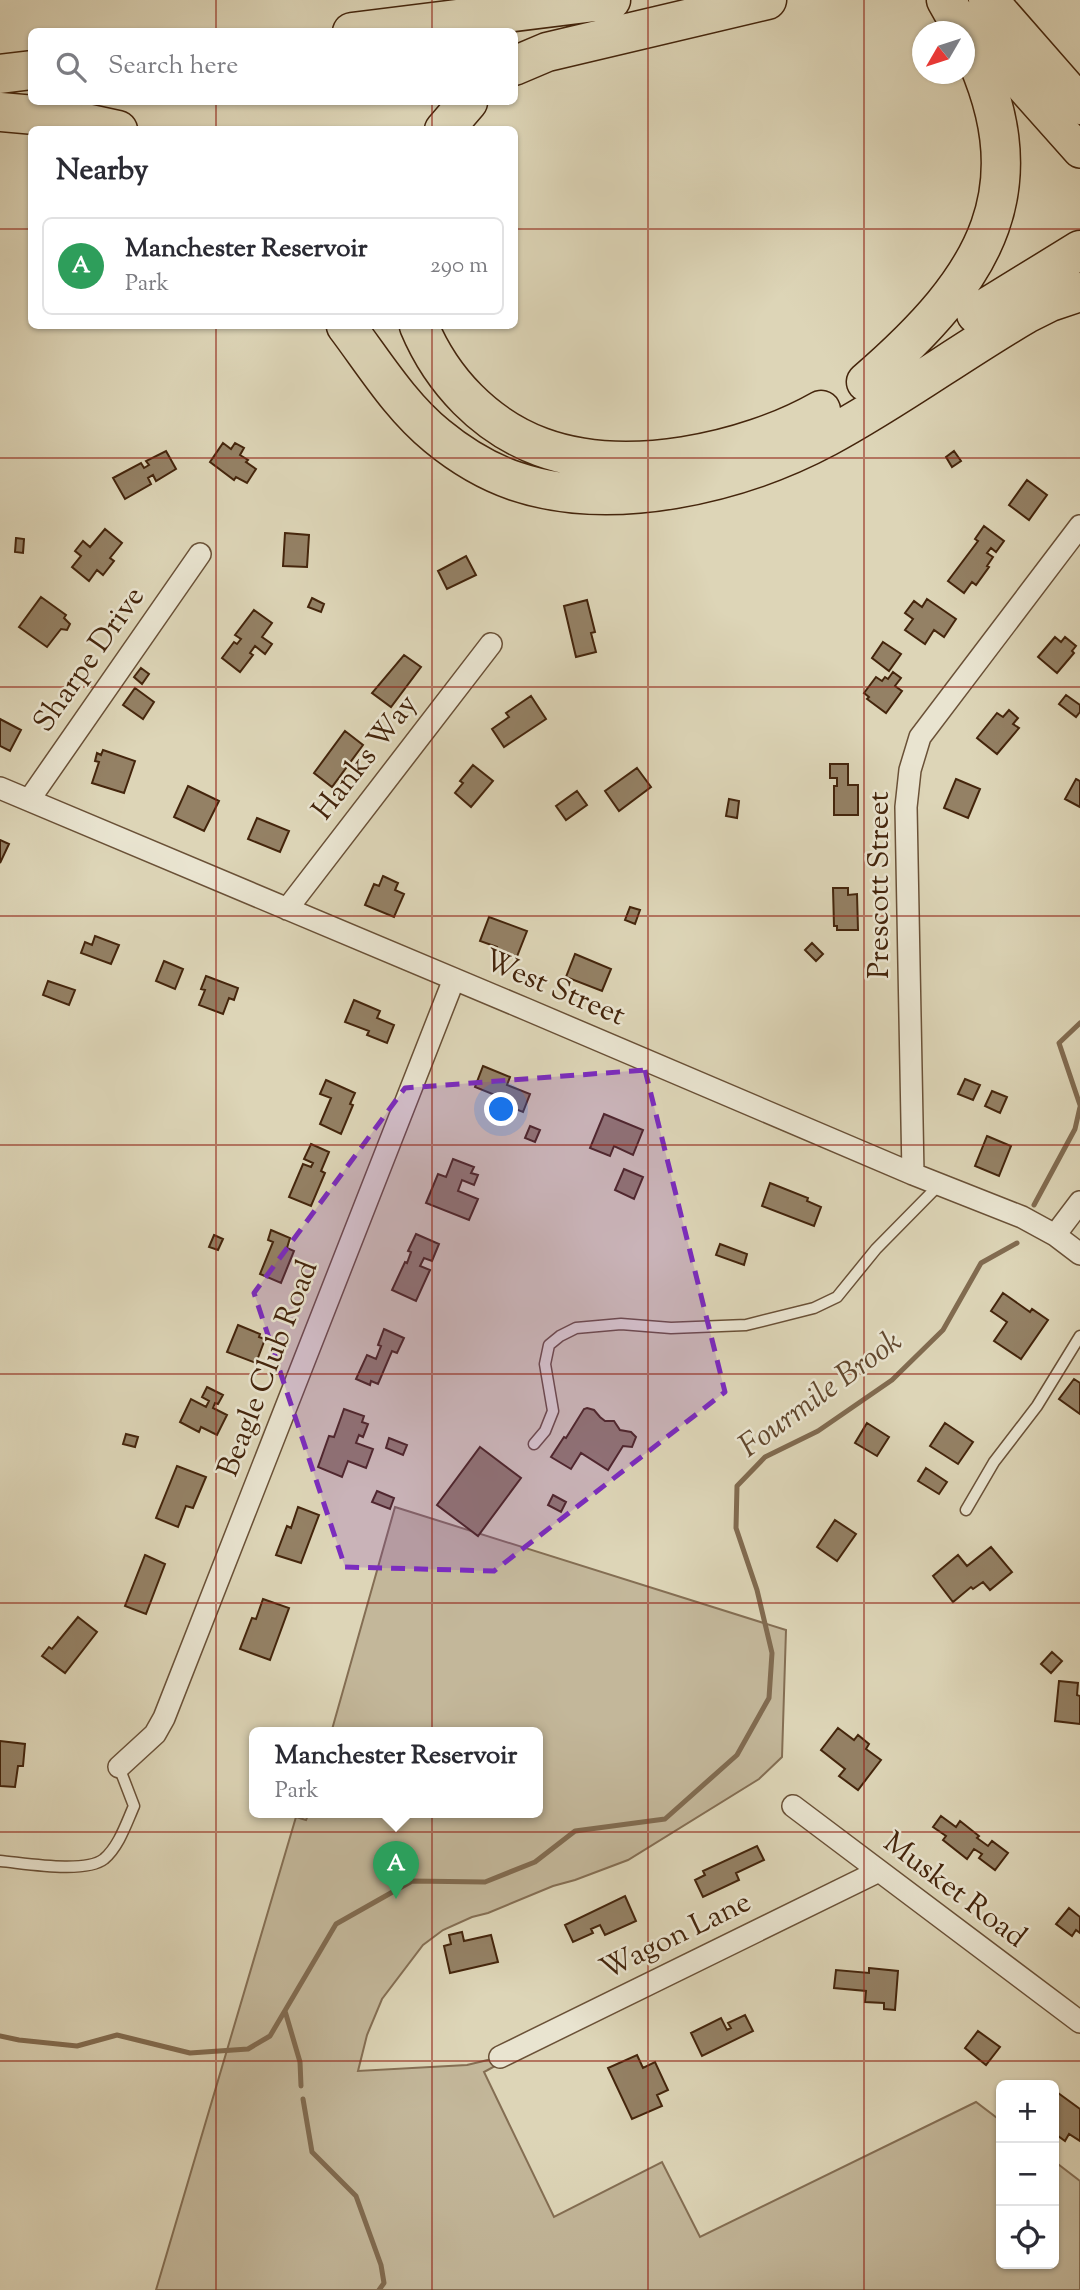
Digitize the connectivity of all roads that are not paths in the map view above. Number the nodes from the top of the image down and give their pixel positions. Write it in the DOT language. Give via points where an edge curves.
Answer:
graph roads {
  1 [pos="611,0"];
  2 [pos="767,0"];
  3 [pos="947,0"];
  4 [pos="989,0"];
  5 [pos="958,21"];
  6 [pos="384,28"];
  7 [pos="975,56"];
  8 [pos="518,64"];
  9 [pos="28,70"];
  10 [pos="0,74"];
  11 [pos="465,105"];
  12 [pos="1080,105"];
  13 [pos="0,112"];
  14 [pos="100,126"];
  15 [pos="447,126"];
  16 [pos="1080,151"];
  17 [pos="1080,250"];
  18 [pos="1080,292"];
  19 [pos="348,329"];
  20 [pos="420,329"];
  21 [pos="866,382"];
  22 [pos="1080,526"];
  23 [pos="200,554"];
  24 [pos="491,644"];
  25 [pos="0,788"];
  26 [pos="29,800"];
  27 [pos="287,909"];
  28 [pos="454,979"];
  29 [pos="913,1174"];
  30 [pos="940,1184"];
  31 [pos="1080,1202"];
  32 [pos="1055,1236"];
  33 [pos="1080,1254"];
  34 [pos="1080,1336"];
  35 [pos="534,1444"];
  36 [pos="966,1510"];
  37 [pos="119,1767"];
  38 [pos="793,1806"];
  39 [pos="0,1861"];
  40 [pos="879,1871"];
  41 [pos="1080,2022"];
  42 [pos="499,2057"];
  1 -- 6 [label="highway"];
  2 -- 8 [label="highway" via="547,52"];
  3 -- 5 [label="highway"];
  3 -- 16 [label="main road"];
  4 -- 12 [label="highway"];
  7 -- 21 [label="highway" via="1000,130 1002,169 996,209 984,244 956,290 911,342"];
  9 -- 10 [label="highway"];
  11 -- 15 [label="highway"];
  13 -- 14 [label="highway"];
  17 -- 21 [label="highway"];
  18 -- 19 [label="highway" via="1026,314 802,449 710,481 617,494 570,493 529,485 463,455 413,413"];
  20 -- 21 [label="highway" via="447,376 491,419 543,448 587,458 667,458 732,445 792,424"];
  22 -- 29 [label="street, Prescott Street" via="920,737 910,770 906,807"];
  23 -- 26 [label="street, Sharpe Drive"];
  24 -- 27 [label="street, Hanks Way"];
  25 -- 26 [label="street, West Street"];
  26 -- 27 [label="street, West Street"];
  27 -- 28 [label="street, West Street"];
  28 -- 29 [label="street, West Street"];
  28 -- 37 [label="street, Beagle Club Road" via="164,1718 149,1740"];
  29 -- 30 [label="street, West Street"];
  30 -- 32 [label="street, West Street" via="1022,1217"];
  30 -- 35 [label="lane" via="876,1249 837,1297 814,1308 746,1325 671,1328 621,1324 576,1328 559,1336 549,1345 545,1364 553,1411"];
  31 -- 32 [label="street"];
  32 -- 33 [label="street, West Street"];
  34 -- 36 [label="lane"];
  37 -- 39 [label="lane" via="134,1806 115,1847 102,1861 82,1867"];
  38 -- 40 [label="street, Musket Road"];
  40 -- 41 [label="street, Musket Road"];
  40 -- 42 [label="street, Wagon Lane"];
}
